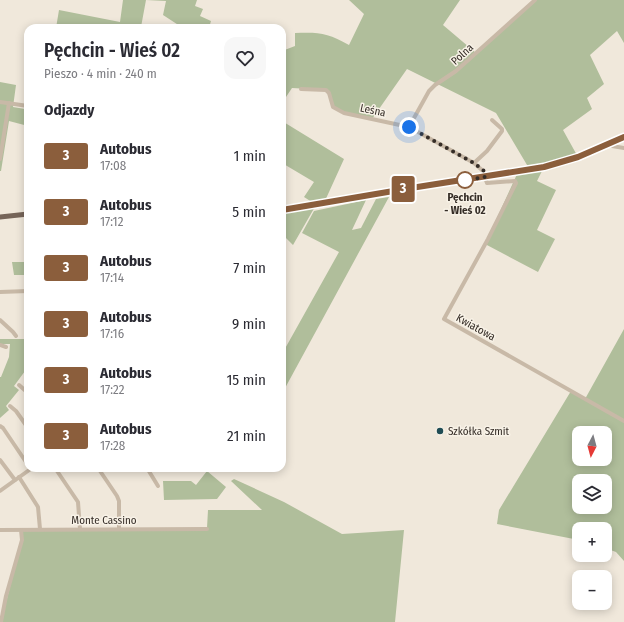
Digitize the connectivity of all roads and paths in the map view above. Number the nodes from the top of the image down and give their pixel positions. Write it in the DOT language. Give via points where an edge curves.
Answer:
graph roads {
  1 [pos="535,0"];
  2 [pos="301,89"];
  3 [pos="0,102"];
  4 [pos="8,103"];
  5 [pos="24,105"];
  6 [pos="492,120"];
  7 [pos="409,127"];
  8 [pos="624,137"];
  9 [pos="610,144"];
  10 [pos="624,148"];
  11 [pos="0,159"];
  12 [pos="474,163"];
  13 [pos="485,177"];
  14 [pos="286,209"];
  15 [pos="24,214"];
  16 [pos="0,217"];
  17 [pos="24,291"];
  18 [pos="0,292"];
  19 [pos="0,320"];
  20 [pos="16,336"];
  21 [pos="0,345"];
  22 [pos="6,347"];
  23 [pos="18,385"];
  24 [pos="24,390"];
  25 [pos="10,406"];
  26 [pos="624,421"];
  27 [pos="24,422"];
  28 [pos="0,426"];
  29 [pos="24,459"];
  30 [pos="0,460"];
  31 [pos="25,472"];
  32 [pos="59,472"];
  33 [pos="101,472"];
  34 [pos="149,472"];
  35 [pos="19,477"];
  36 [pos="15,480"];
  37 [pos="158,486"];
  38 [pos="0,491"];
  39 [pos="80,529"];
  40 [pos="119,529"];
  41 [pos="207,529"];
  42 [pos="0,530"];
  43 [pos="21,530"];
  44 [pos="40,530"];
  45 [pos="1,622"];
  1 -- 7 [label="street, Polna" via="456,71 429,91"];
  2 -- 7 [label="street, Leśna" via="326,90 333,107 344,113"];
  3 -- 4 [label="street"];
  4 -- 5 [label="street"];
  4 -- 11 [label="street"];
  6 -- 12 [label="street" via="502,131"];
  7 -- 12 [label="street, Leśna"];
  8 -- 9 [label="main road"];
  9 -- 10 [label="street"];
  9 -- 13 [label="main road" via="544,167"];
  12 -- 13 [label="street, Leśna" via="484,171"];
  13 -- 14 [label="main road"];
  13 -- 26 [label="street, Kwiatowa" via="487,183 515,181 516,185 444,319"];
  15 -- 16 [label="main road"];
  17 -- 18 [label="street"];
  19 -- 20 [label="street"];
  21 -- 22 [label="street"];
  23 -- 24 [label="street"];
  25 -- 27 [label="street"];
  28 -- 29 [label="street"];
  30 -- 36 [label="street"];
  31 -- 35 [label="street"];
  32 -- 39 [label="street" via="78,502"];
  33 -- 40 [label="street" via="119,502"];
  34 -- 37 [label="street"];
  35 -- 36 [label="street"];
  35 -- 44 [label="street" via="38,507"];
  36 -- 38 [label="street"];
  39 -- 40 [label="street, Monte Cassino"];
  39 -- 44 [label="street, Monte Cassino"];
  40 -- 41 [label="street, Monte Cassino"];
  42 -- 43 [label="street, Monte Cassino"];
  43 -- 44 [label="street, Monte Cassino"];
  43 -- 45 [label="street" via="22,540"];
}
